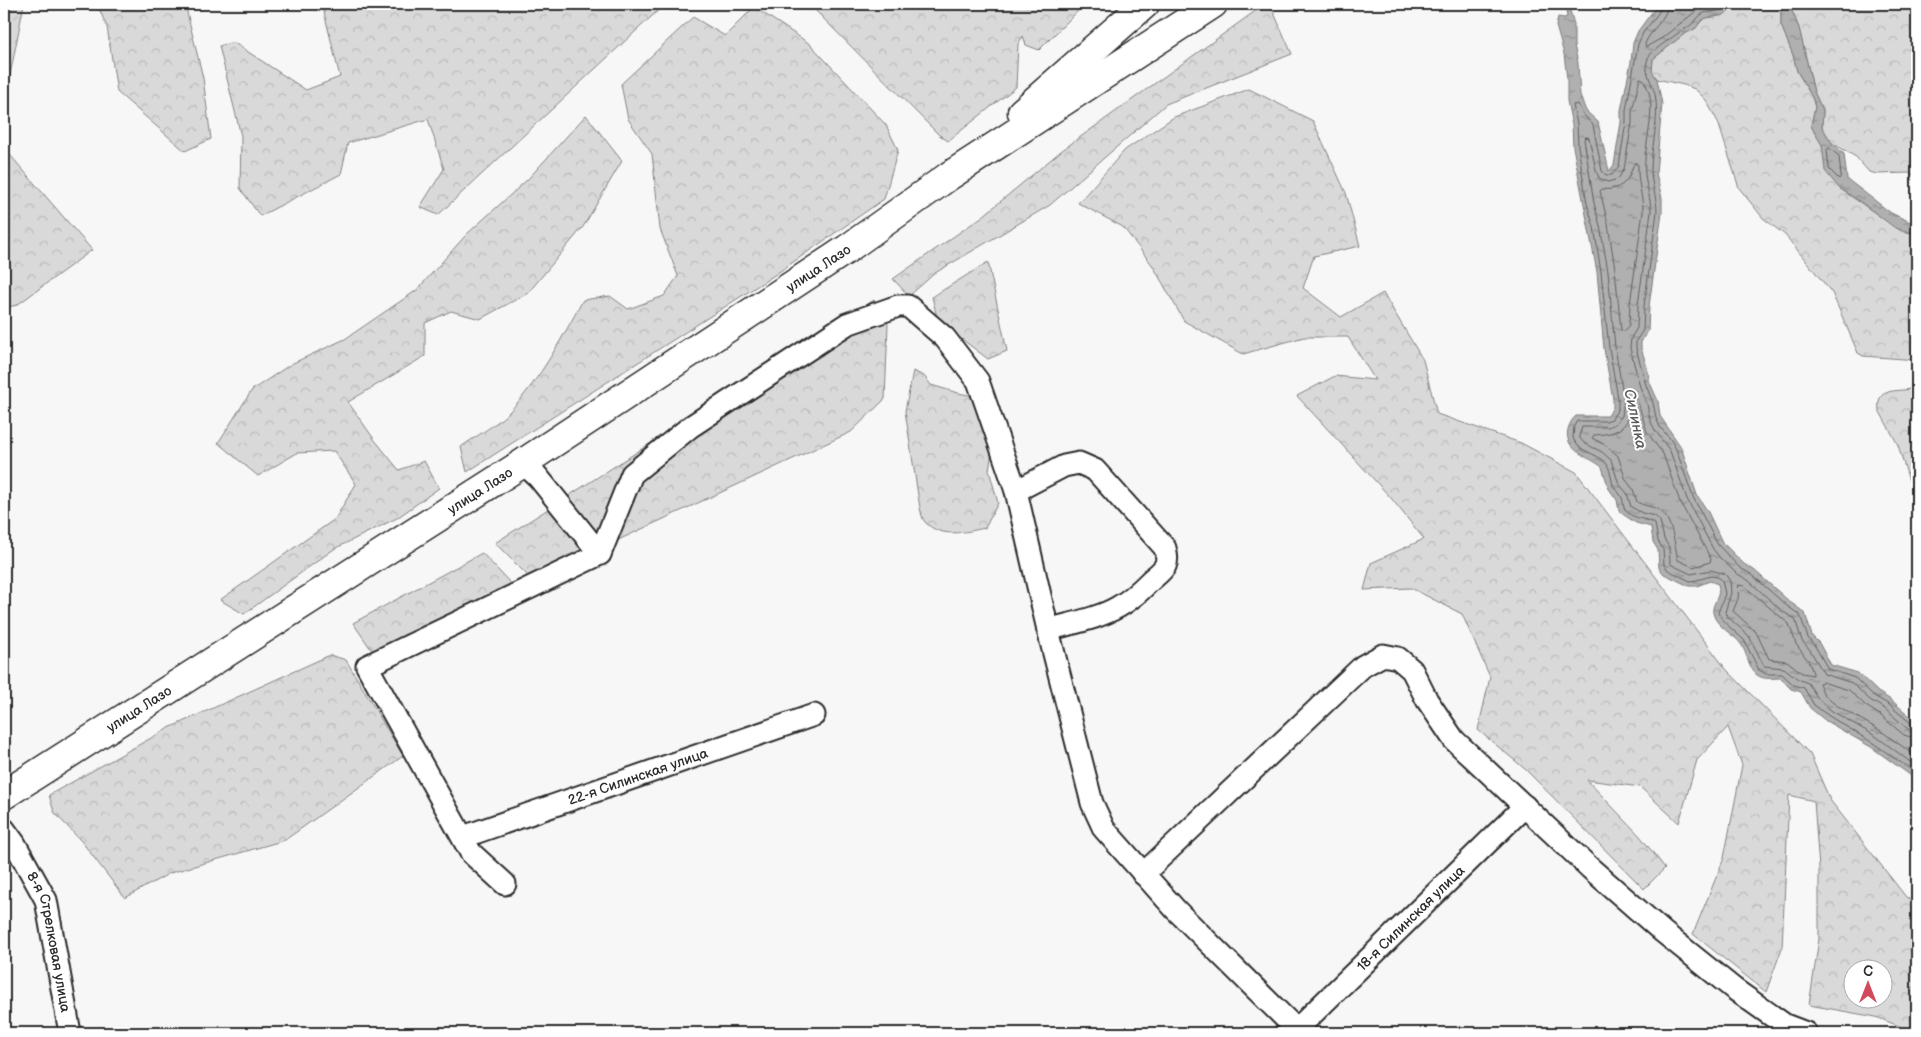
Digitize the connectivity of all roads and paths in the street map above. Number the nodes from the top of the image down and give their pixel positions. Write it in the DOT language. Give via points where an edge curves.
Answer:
graph roads {
  1 [pos="1145,4"];
  2 [pos="1211,5"];
  3 [pos="949,176"];
  4 [pos="523,463"];
  5 [pos="1016,491"];
  6 [pos="600,554"];
  7 [pos="1048,630"];
  8 [pos="814,715"];
  9 [pos="4,795"];
  10 [pos="1525,806"];
  11 [pos="4,829"];
  12 [pos="463,837"];
  13 [pos="1143,874"];
  14 [pos="505,884"];
  15 [pos="1784,1029"];
  16 [pos="1298,1032"];
  17 [pos="70,1033"];
  18 [pos="1806,1033"];
  1 -- 3 [label="main road, улица Лазо"];
  2 -- 3 [label="main road, улица Лазо"];
  3 -- 4 [label="main road, улица Лазо" via="847,249"];
  4 -- 6 [label="street"];
  4 -- 9 [label="main road, улица Лазо"];
  5 -- 6 [label="street" via="978,381 945,338 908,306 898,306 847,324 690,427 632,474"];
  5 -- 7 [label="street"];
  5 -- 7 [label="street" via="1064,466 1079,464 1095,470 1165,548 1168,558 1165,567 1138,594 1118,608"];
  6 -- 12 [label="street" via="367,666"];
  7 -- 13 [label="street" via="1092,804 1104,829"];
  8 -- 12 [label="street, 22-я Силинская улица"];
  10 -- 13 [label="street" via="1454,740 1427,700 1412,670 1398,658 1383,655 1363,666"];
  10 -- 15 [label="street" via="1663,932"];
  10 -- 16 [label="street, 18-я Силинская улица"];
  11 -- 17 [label="street, 8-я Стрелковая улица" via="46,900"];
  12 -- 14 [label="street" via="471,853"];
  13 -- 16 [label="street"];
  15 -- 18 [label="street"];
}
